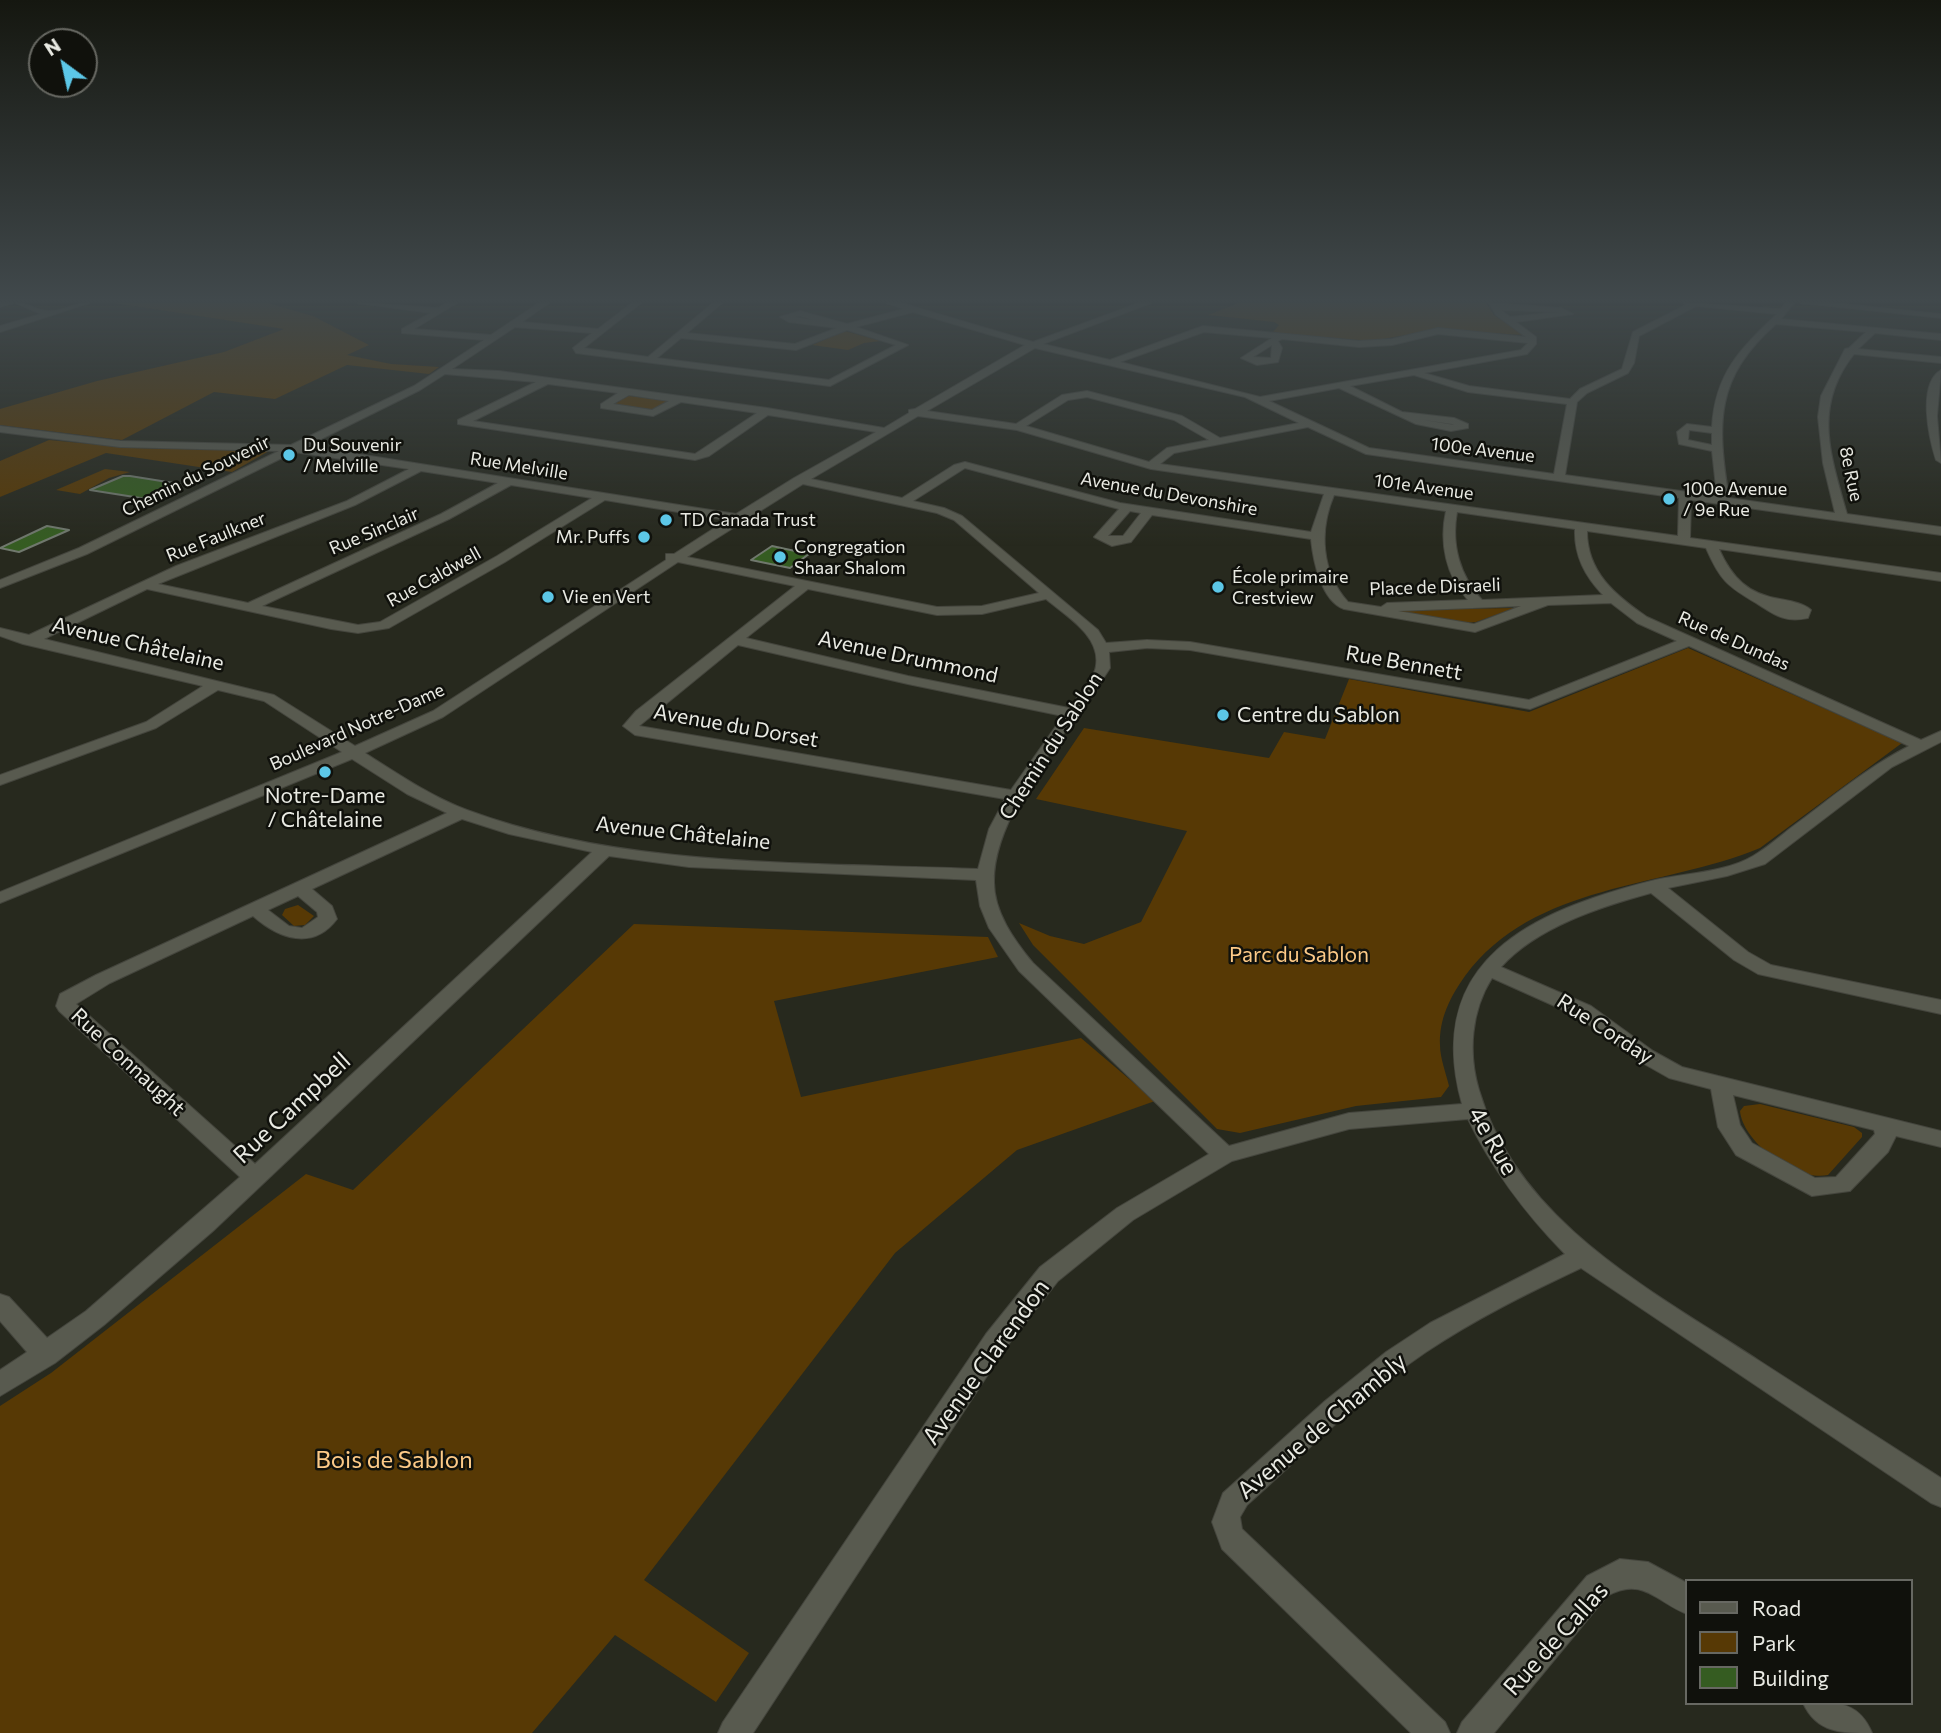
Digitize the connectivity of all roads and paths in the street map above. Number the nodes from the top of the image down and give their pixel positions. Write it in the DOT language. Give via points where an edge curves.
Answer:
graph roads {
  1 [pos="423,384"];
  2 [pos="541,384"];
  3 [pos="568,384"];
  4 [pos="959,384"];
  5 [pos="1197,384"];
  6 [pos="1354,384"];
  7 [pos="1452,384"];
  8 [pos="1596,384"];
  9 [pos="1723,384"];
  10 [pos="1827,384"];
  11 [pos="1938,384"];
  12 [pos="1342,386"];
  13 [pos="627,392"];
  14 [pos="680,399"];
  15 [pos="1260,400"];
  16 [pos="1572,402"];
  17 [pos="767,411"];
  18 [pos="911,412"];
  19 [pos="1403,415"];
  20 [pos="1309,424"];
  21 [pos="1018,427"];
  22 [pos="0,429"];
  23 [pos="881,430"];
  24 [pos="1715,430"];
  25 [pos="1219,440"];
  26 [pos="294,448"];
  27 [pos="1717,449"];
  28 [pos="1941,460"];
  29 [pos="1151,466"];
  30 [pos="418,468"];
  31 [pos="1559,477"];
  32 [pos="797,479"];
  33 [pos="508,482"];
  34 [pos="1330,492"];
  35 [pos="602,498"];
  36 [pos="1685,498"];
  37 [pos="904,502"];
  38 [pos="1724,503"];
  39 [pos="1127,508"];
  40 [pos="1452,508"];
  41 [pos="1149,511"];
  42 [pos="732,517"];
  43 [pos="1842,518"];
  44 [pos="1581,526"];
  45 [pos="1941,531"];
  46 [pos="1317,536"];
  47 [pos="1684,540"];
  48 [pos="1710,544"];
  49 [pos="670,557"];
  50 [pos="1941,577"];
  51 [pos="0,584"];
  52 [pos="145,585"];
  53 [pos="805,585"];
  54 [pos="1048,595"];
  55 [pos="1612,599"];
  56 [pos="1760,600"];
  57 [pos="1547,601"];
  58 [pos="1478,603"];
  59 [pos="252,606"];
  60 [pos="1355,608"];
  61 [pos="0,632"];
  62 [pos="736,640"];
  63 [pos="28,641"];
  64 [pos="1687,642"];
  65 [pos="1102,648"];
  66 [pos="215,685"];
  67 [pos="1073,713"];
  68 [pos="1941,736"];
  69 [pos="1919,745"];
  70 [pos="348,750"];
  71 [pos="2,776"];
  72 [pos="1016,796"];
  73 [pos="461,813"];
  74 [pos="605,850"];
  75 [pos="985,875"];
  76 [pos="0,884"];
  77 [pos="1654,886"];
  78 [pos="301,889"];
  79 [pos="0,898"];
  80 [pos="256,909"];
  81 [pos="1489,968"];
  82 [pos="1941,1007"];
  83 [pos="1722,1086"];
  84 [pos="1473,1111"];
  85 [pos="1884,1125"];
  86 [pos="1941,1139"];
  87 [pos="1225,1155"];
  88 [pos="256,1178"];
  89 [pos="1583,1256"];
  90 [pos="0,1304"];
  91 [pos="46,1355"];
  92 [pos="0,1385"];
  93 [pos="1941,1493"];
  94 [pos="1686,1598"];
  95 [pos="1821,1705"];
  96 [pos="734,1733"];
  97 [pos="1434,1733"];
  98 [pos="1474,1733"];
  99 [pos="1856,1733"];
  1 -- 26 [label="street, Chemin du Souvenir"];
  2 -- 17 [label="street" via="462,421 695,457"];
  3 -- 13 [label="street"];
  4 -- 18 [label="street, Boulevard Notre-Dame"];
  5 -- 15 [label="street, 100e Avenue"];
  6 -- 12 [label="street"];
  7 -- 16 [label="street"];
  8 -- 16 [label="street" via="1579,392"];
  9 -- 24 [label="street"];
  10 -- 43 [label="street, 8e Rue" via="1822,428"];
  11 -- 28 [label="street" via="1932,430"];
  12 -- 15 [label="street"];
  12 -- 19 [label="street"];
  13 -- 14 [label="street"];
  13 -- 14 [label="street" via="604,406 653,413"];
  14 -- 17 [label="street"];
  15 -- 20 [label="street, 100e Avenue"];
  16 -- 31 [label="street"];
  17 -- 23 [label="street"];
  18 -- 21 [label="street, 101e Avenue"];
  18 -- 23 [label="street, Boulevard Notre-Dame"];
  19 -- 19 [label="street" via="1424,425 1464,426 1454,421"];
  20 -- 25 [label="street"];
  20 -- 31 [label="street, 100e Avenue" via="1366,451"];
  21 -- 25 [label="street" via="1065,397 1087,394 1178,418"];
  21 -- 29 [label="street, 101e Avenue"];
  22 -- 26 [label="street, Rue Melville" via="120,444"];
  23 -- 32 [label="street, Boulevard Notre-Dame"];
  24 -- 27 [label="street"];
  24 -- 27 [label="street" via="1687,427 1682,432 1683,442"];
  25 -- 29 [label="street" via="1171,450"];
  26 -- 30 [label="street, Rue Melville"];
  26 -- 51 [label="street, Chemin du Souvenir" via="83,551"];
  27 -- 38 [label="street"];
  29 -- 34 [label="street, 101e Avenue"];
  30 -- 33 [label="street, Rue Melville"];
  30 -- 52 [label="street, Rue Faulkner" via="351,503"];
  31 -- 36 [label="street, 100e Avenue"];
  32 -- 37 [label="street, Chemin du Sablon"];
  32 -- 42 [label="street, Boulevard Notre-Dame"];
  33 -- 35 [label="street, Rue Melville"];
  33 -- 59 [label="street, Rue Sinclair" via="434,525"];
  34 -- 40 [label="street, 101e Avenue"];
  34 -- 46 [label="street"];
  35 -- 42 [label="street, Rue Melville"];
  35 -- 59 [label="street, Rue Caldwell" via="384,625 344,627"];
  36 -- 38 [label="street, 100e Avenue"];
  36 -- 47 [label="street"];
  37 -- 39 [label="street, Avenue du Devonshire" via="965,465"];
  37 -- 54 [label="street, Chemin du Sablon" via="958,518"];
  38 -- 43 [label="street, 100e Avenue"];
  39 -- 41 [label="street, Avenue du Devonshire"];
  39 -- 41 [label="street" via="1100,537 1112,542 1127,539"];
  40 -- 44 [label="street, 101e Avenue"];
  40 -- 58 [label="street" via="1447,542 1460,576"];
  41 -- 46 [label="street, Avenue du Devonshire"];
  42 -- 49 [label="street, Boulevard Notre-Dame"];
  43 -- 45 [label="street, 100e Avenue"];
  44 -- 47 [label="street, 101e Avenue"];
  44 -- 55 [label="street, Rue de Dundas" via="1583,559"];
  46 -- 60 [label="street" via="1336,597"];
  47 -- 48 [label="street, 101e Avenue"];
  48 -- 50 [label="street, 101e Avenue"];
  48 -- 56 [label="street" via="1731,582"];
  49 -- 53 [label="street"];
  49 -- 70 [label="street, Boulevard Notre-Dame" via="436,702"];
  52 -- 59 [label="street, Rue Caldwell"];
  52 -- 63 [label="street, Rue Faulkner"];
  53 -- 54 [label="street" via="937,611 982,610"];
  53 -- 62 [label="street, Avenue du Dorset"];
  54 -- 65 [label="street, Chemin du Sablon" via="1093,634"];
  55 -- 57 [label="street, Place de Disraeli"];
  55 -- 64 [label="street, Rue de Dundas"];
  57 -- 58 [label="street, Place de Disraeli"];
  57 -- 60 [label="street, Place de Disraeli" via="1475,628"];
  58 -- 60 [label="street, Place de Disraeli"];
  61 -- 63 [label="street, Avenue Châtelaine"];
  62 -- 67 [label="street, Avenue Drummond"];
  62 -- 72 [label="street, Avenue du Dorset" via="631,726"];
  63 -- 66 [label="street, Avenue Châtelaine"];
  64 -- 65 [label="street, Rue Bennett" via="1530,705 1191,646"];
  64 -- 69 [label="street, Rue de Dundas"];
  65 -- 67 [label="street, Chemin du Sablon" via="1103,668"];
  66 -- 70 [label="street, Avenue Châtelaine" via="277,702"];
  66 -- 71 [label="street" via="151,725"];
  67 -- 72 [label="street, Chemin du Sablon"];
  68 -- 69 [label="street, 4e Rue"];
  69 -- 77 [label="street, 4e Rue" via="1885,764 1759,860 1740,869"];
  70 -- 73 [label="street, Avenue Châtelaine" via="413,791"];
  70 -- 76 [label="street, Boulevard Notre-Dame"];
  70 -- 79 [label="street, Boulevard Notre-Dame"];
  72 -- 75 [label="street, Chemin du Sablon" via="991,845"];
  73 -- 74 [label="street, Avenue Châtelaine"];
  73 -- 78 [label="street, Rue Connaught"];
  74 -- 75 [label="street, Avenue Châtelaine" via="710,863"];
  74 -- 88 [label="street, Rue Campbell"];
  75 -- 87 [label="street, Chemin du Sablon" via="996,921 1017,957"];
  77 -- 81 [label="street, 4e Rue" via="1531,934 1506,949"];
  77 -- 82 [label="street" via="1765,970"];
  78 -- 80 [label="street, Rue Connaught"];
  78 -- 80 [label="street" via="326,910 328,919 318,928 301,934 282,933"];
  80 -- 88 [label="street, Rue Connaught" via="74,993 66,999 66,1006"];
  81 -- 83 [label="street, Rue Corday" via="1584,1011 1669,1070"];
  81 -- 84 [label="street, 4e Rue" via="1464,1025 1462,1063"];
  83 -- 85 [label="street, Rue Corday"];
  83 -- 85 [label="street" via="1729,1127 1744,1149 1812,1187 1842,1185 1880,1146 1886,1135"];
  84 -- 87 [label="street, Avenue Clarendon" via="1349,1121"];
  84 -- 89 [label="street, 4e Rue" via="1500,1160 1546,1219"];
  85 -- 86 [label="street, Rue Corday"];
  87 -- 96 [label="street, Avenue Clarendon" via="1125,1213 1049,1275 995,1342"];
  88 -- 91 [label="street, Rue Campbell"];
  89 -- 93 [label="street, 4e Rue"];
  89 -- 97 [label="street, Avenue de Chambly" via="1397,1358 1334,1409 1227,1509 1224,1519 1232,1539"];
  90 -- 91 [label="street"];
  91 -- 92 [label="street, Rue Campbell"];
  94 -- 98 [label="street, Rue de Callas" via="1648,1576 1620,1573 1597,1586"];
  95 -- 99 [label="street"];
}
